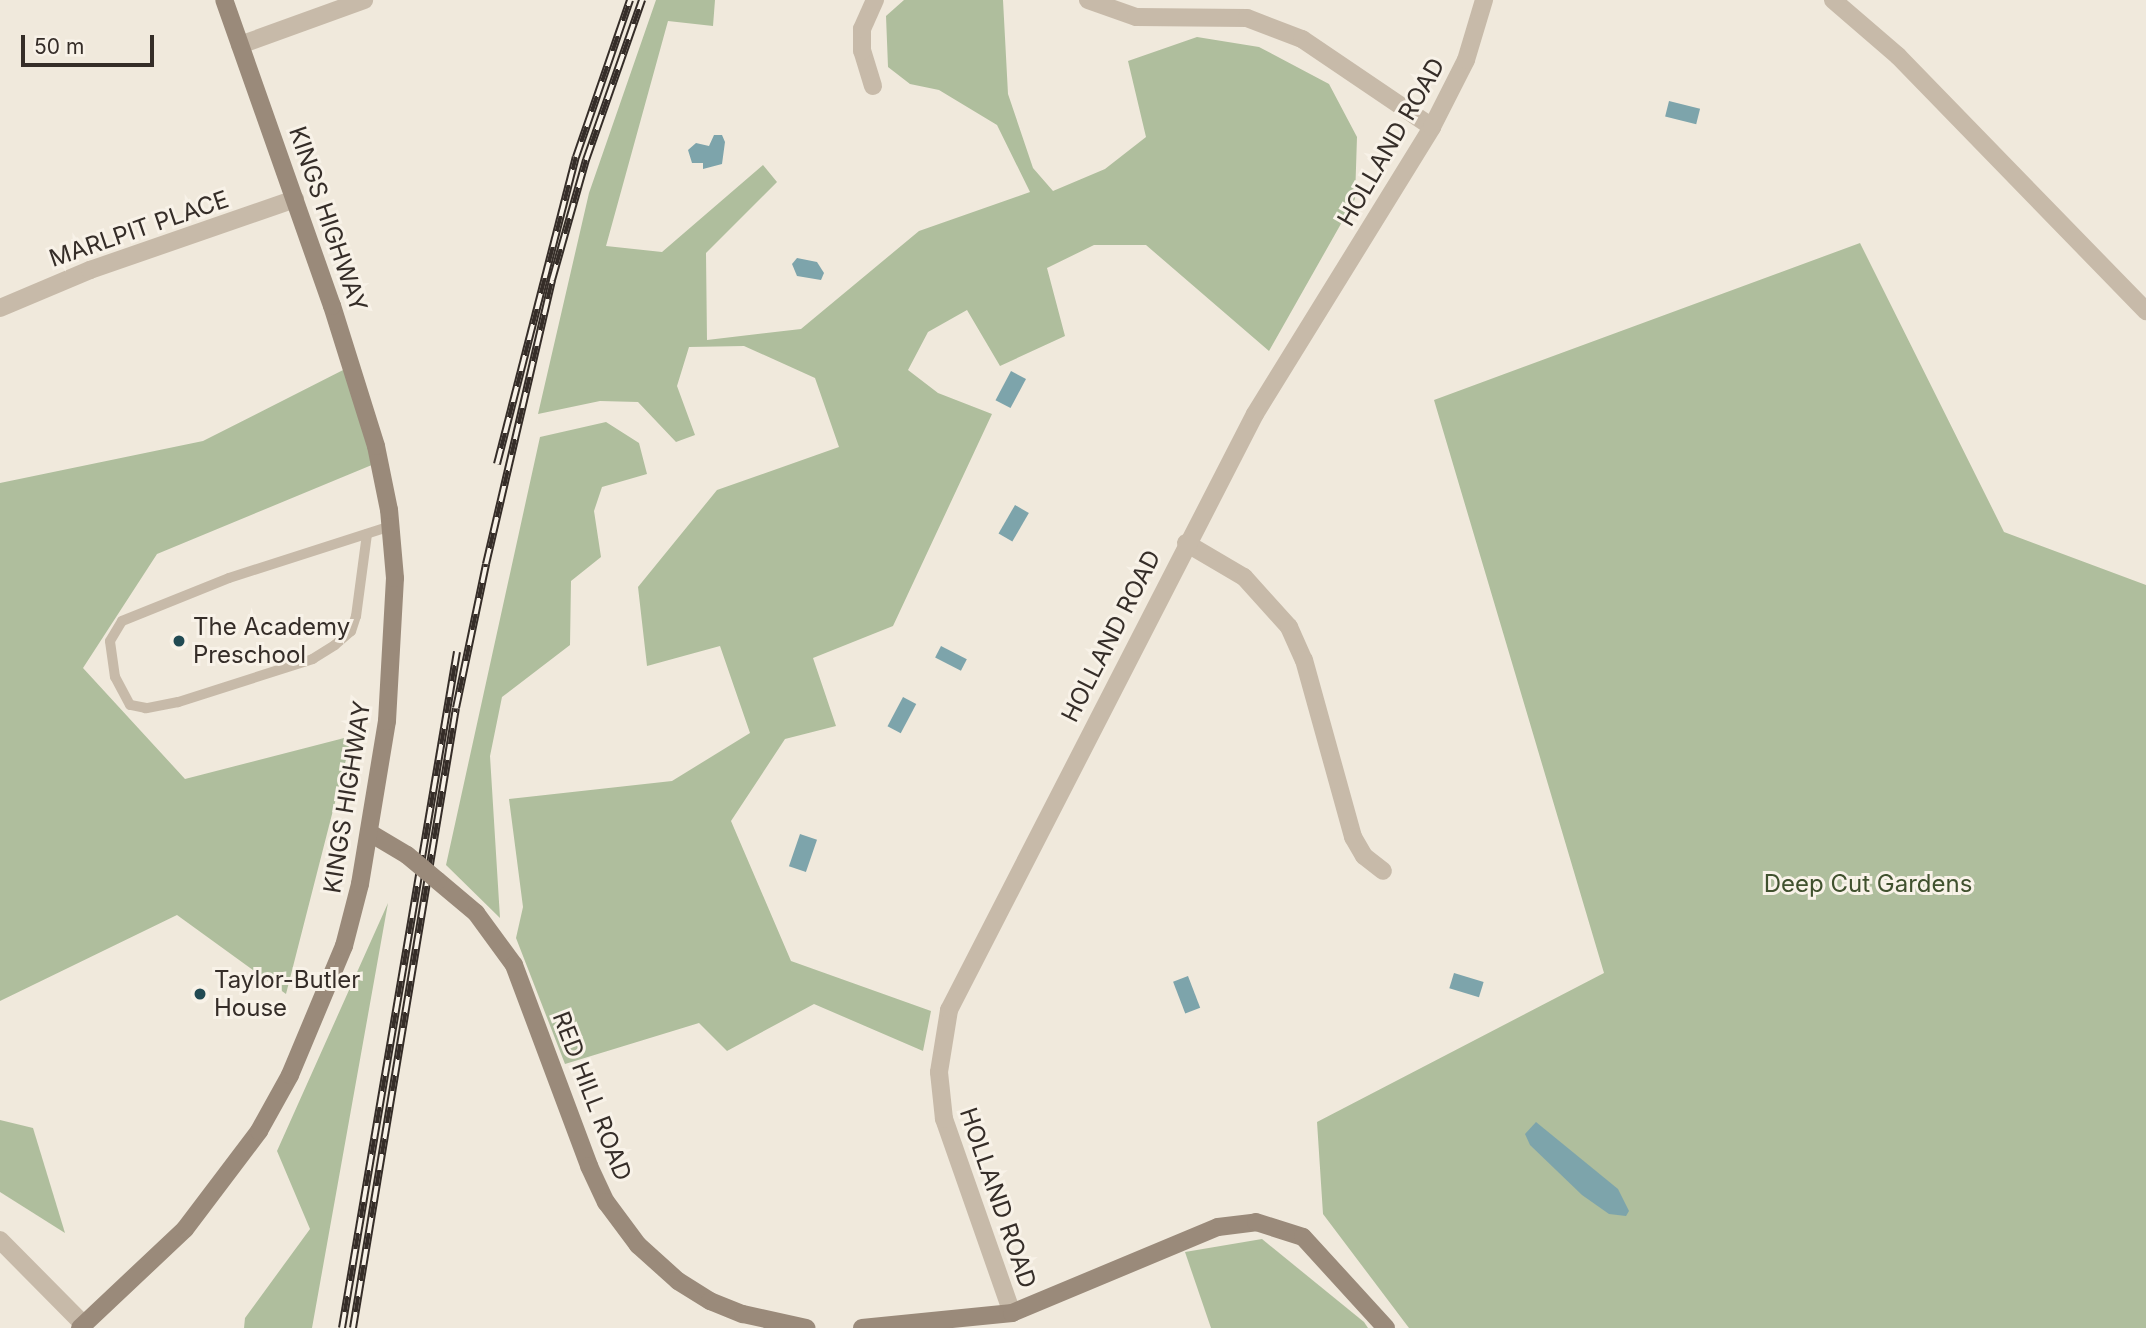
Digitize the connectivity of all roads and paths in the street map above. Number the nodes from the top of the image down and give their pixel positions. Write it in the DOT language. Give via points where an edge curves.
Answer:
graph roads {
  1 [pos="224,0"];
  2 [pos="364,0"];
  3 [pos="874,0"];
  4 [pos="1088,0"];
  5 [pos="1484,0"];
  6 [pos="1833,0"];
  7 [pos="240,45"];
  8 [pos="873,86"];
  9 [pos="1432,127"];
  10 [pos="295,199"];
  11 [pos="0,308"];
  12 [pos="2146,311"];
  13 [pos="391,526"];
  14 [pos="367,534"];
  15 [pos="1186,544"];
  16 [pos="370,833"];
  17 [pos="1383,871"];
  18 [pos="0,1240"];
  19 [pos="1014,1321"];
  20 [pos="82,1327"];
  21 [pos="806,1328"];
  22 [pos="862,1328"];
  23 [pos="1386,1328"];
  1 -- 7 [label="street, KINGS HIGHWAY"];
  2 -- 7 [label="street"];
  3 -- 8 [label="street" via="862,29 862,51"];
  4 -- 9 [label="street" via="1136,17 1247,18 1302,39"];
  5 -- 9 [label="street, HOLLAND ROAD" via="1466,60"];
  6 -- 12 [label="street" via="1898,56"];
  7 -- 10 [label="street, KINGS HIGHWAY"];
  9 -- 15 [label="street, HOLLAND ROAD" via="1255,414"];
  10 -- 11 [label="street, MARLPIT PLACE" via="90,270"];
  10 -- 13 [label="street, KINGS HIGHWAY" via="376,446"];
  13 -- 14 [label="lane"];
  13 -- 16 [label="street, KINGS HIGHWAY" via="395,578 387,721"];
  14 -- 14 [label="lane" via="356,616 351,631 335,645 313,659 178,702 146,708 130,705 115,677 110,641 122,621 229,578"];
  15 -- 17 [label="street" via="1244,577 1289,627 1304,660 1353,837 1364,856"];
  15 -- 19 [label="street, HOLLAND ROAD" via="962,979 944,1027 939,1072 944,1119"];
  16 -- 20 [label="street, KINGS HIGHWAY" via="344,946 321,1008 259,1131 185,1229"];
  16 -- 21 [label="street, RED HILL ROAD, bridge" via="407,855 476,913 514,965 589,1166 606,1202 638,1245 678,1281 710,1301 755,1318"];
  18 -- 20 [label="street"];
  19 -- 22 [label="street"];
  19 -- 23 [label="street" via="1219,1227 1256,1222 1303,1237"];
}
